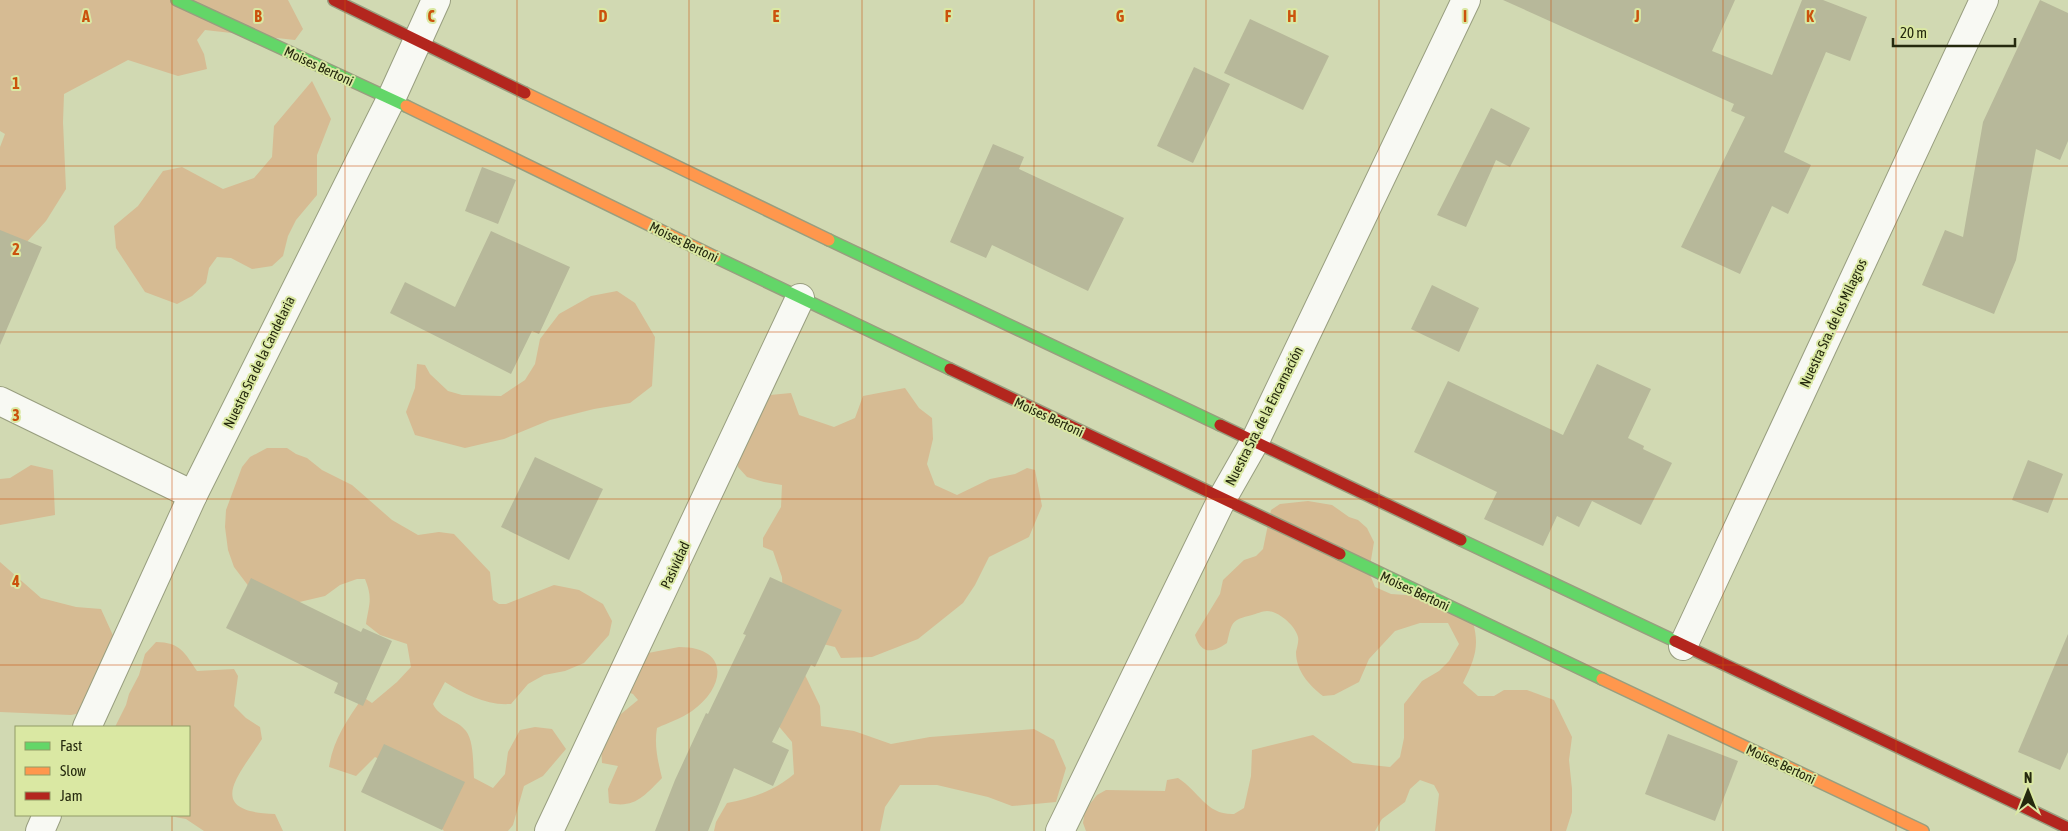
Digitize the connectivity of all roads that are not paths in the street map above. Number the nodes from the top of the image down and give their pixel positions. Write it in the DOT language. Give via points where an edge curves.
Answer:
graph roads {
  1 [pos="177,0"];
  2 [pos="334,0"];
  3 [pos="436,0"];
  4 [pos="1466,0"];
  5 [pos="1984,0"];
  6 [pos="418,40"];
  7 [pos="390,99"];
  8 [pos="800,298"];
  9 [pos="0,401"];
  10 [pos="1255,441"];
  11 [pos="193,495"];
  12 [pos="1222,499"];
  13 [pos="1683,646"];
  14 [pos="87,726"];
  15 [pos="47,816"];
  16 [pos="2068,828"];
  17 [pos="40,831"];
  18 [pos="549,831"];
  19 [pos="1060,831"];
  20 [pos="1923,831"];
  1 -- 7 [label="street, Moises Bertoni"];
  2 -- 6 [label="street"];
  3 -- 6 [label="street, Nuestra Sra de la Candelaria"];
  4 -- 10 [label="street, Nuestra Sra. de la Encarnación"];
  5 -- 13 [label="street, Nuestra Sra. de los Milagros"];
  6 -- 7 [label="street, Nuestra Sra de la Candelaria"];
  6 -- 10 [label="street" via="818,235"];
  7 -- 8 [label="street, Moises Bertoni"];
  7 -- 11 [label="street, Nuestra Sra de la Candelaria"];
  8 -- 12 [label="street, Moises Bertoni"];
  8 -- 18 [label="street, Pasividad"];
  9 -- 11 [label="street"];
  10 -- 12 [label="street, Nuestra Sra. de la Encarnación"];
  10 -- 13 [label="street"];
  11 -- 14 [label="street, Nuestra Sra de la Candelaria"];
  12 -- 19 [label="street, Nuestra Sra. de la Encarnación"];
  12 -- 20 [label="street, Moises Bertoni"];
  13 -- 16 [label="street"];
  15 -- 17 [label="street"];
}
